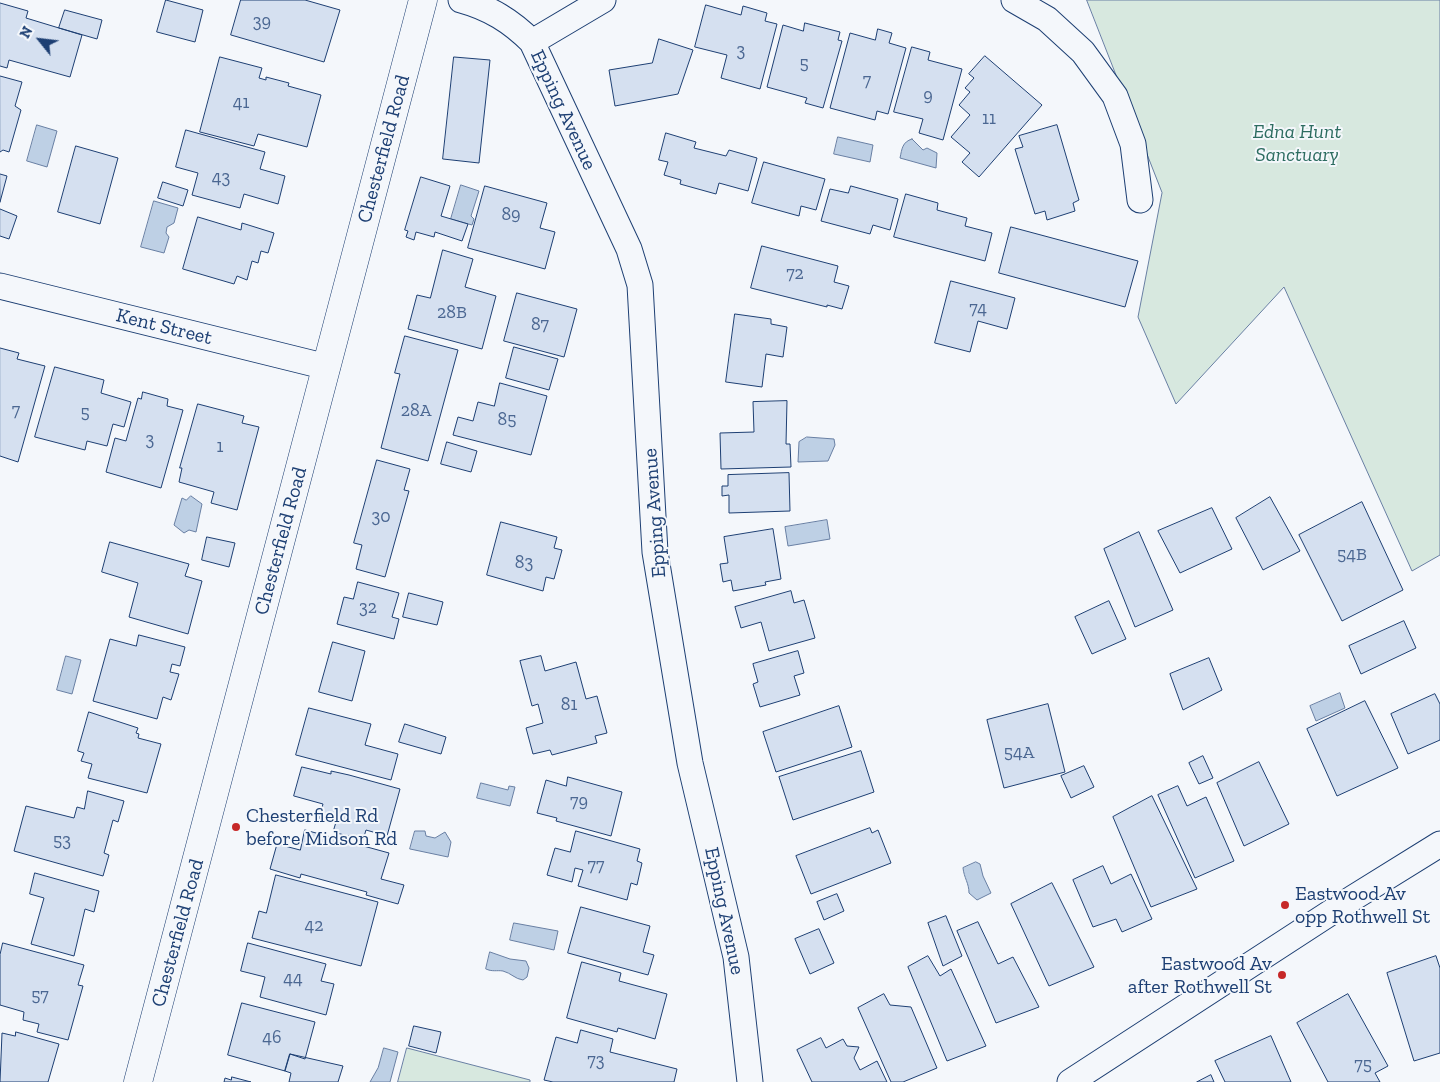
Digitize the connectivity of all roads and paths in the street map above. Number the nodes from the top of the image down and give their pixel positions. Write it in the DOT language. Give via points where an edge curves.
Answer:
graph roads {
  1 [pos="423,0"];
  2 [pos="461,0"];
  3 [pos="603,0"];
  4 [pos="1014,0"];
  5 [pos="532,42"];
  6 [pos="1140,200"];
  7 [pos="0,286"];
  8 [pos="327,367"];
  9 [pos="1440,844"];
  10 [pos="138,1082"];
  11 [pos="750,1082"];
  12 [pos="1070,1082"];
  1 -- 8 [label="street, Chesterfield Road"];
  2 -- 5 [label="street, Epping Avenue" via="495,12"];
  3 -- 5 [label="street"];
  4 -- 6 [label="street" via="1047,19 1083,52 1115,96 1133,144"];
  5 -- 11 [label="street, Epping Avenue" via="629,249 640,285 655,552 690,763 736,957"];
  7 -- 8 [label="street, Kent Street"];
  8 -- 10 [label="street, Chesterfield Road"];
  9 -- 12 [label="street"];
}
